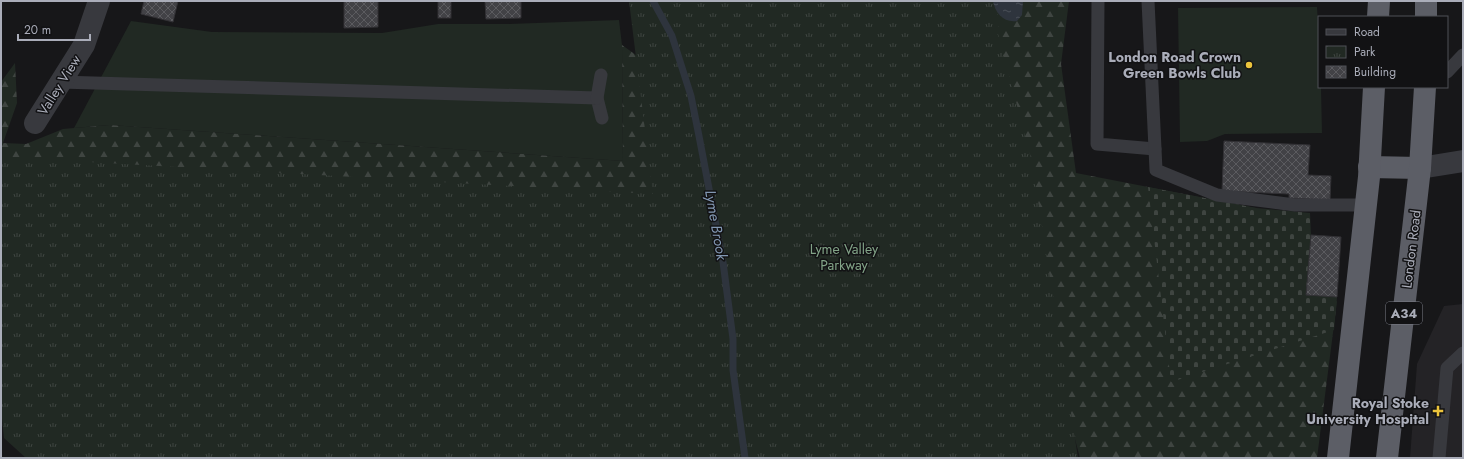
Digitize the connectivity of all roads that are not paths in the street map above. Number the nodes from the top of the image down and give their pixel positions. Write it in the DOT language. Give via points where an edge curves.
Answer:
graph roads {
  1 [pos="99,1"];
  2 [pos="1098,1"];
  3 [pos="1148,1"];
  4 [pos="1379,1"];
  5 [pos="1426,1"];
  6 [pos="1378,16"];
  7 [pos="1426,16"];
  8 [pos="1463,55"];
  9 [pos="1448,71"];
  10 [pos="601,75"];
  11 [pos="60,82"];
  12 [pos="1374,88"];
  13 [pos="1428,90"];
  14 [pos="597,98"];
  15 [pos="602,118"];
  16 [pos="35,123"];
  17 [pos="1155,149"];
  18 [pos="1463,161"];
  19 [pos="1370,167"];
  20 [pos="1420,168"];
  21 [pos="1366,206"];
  22 [pos="1463,353"];
  23 [pos="1338,458"];
  24 [pos="1387,458"];
  25 [pos="1439,458"];
  1 -- 11 [label="street, Valley View" via="84,45"];
  2 -- 17 [label="lane" via="1097,144"];
  3 -- 17 [label="lane"];
  4 -- 6 [label="highway"];
  5 -- 7 [label="highway"];
  8 -- 9 [label="lane"];
  10 -- 14 [label="lane"];
  11 -- 14 [label="lane"];
  11 -- 16 [label="street, Valley View"];
  12 -- 19 [label="highway"];
  13 -- 20 [label="highway, London Road / A34"];
  14 -- 15 [label="lane"];
  17 -- 21 [label="lane" via="1156,170 1217,195 1295,204"];
  18 -- 20 [label="street"];
  19 -- 20 [label="highway"];
  19 -- 21 [label="highway"];
  20 -- 24 [label="highway, London Road / A34"];
  21 -- 23 [label="highway"];
  22 -- 25 [label="lane" via="1446,368"];
}
